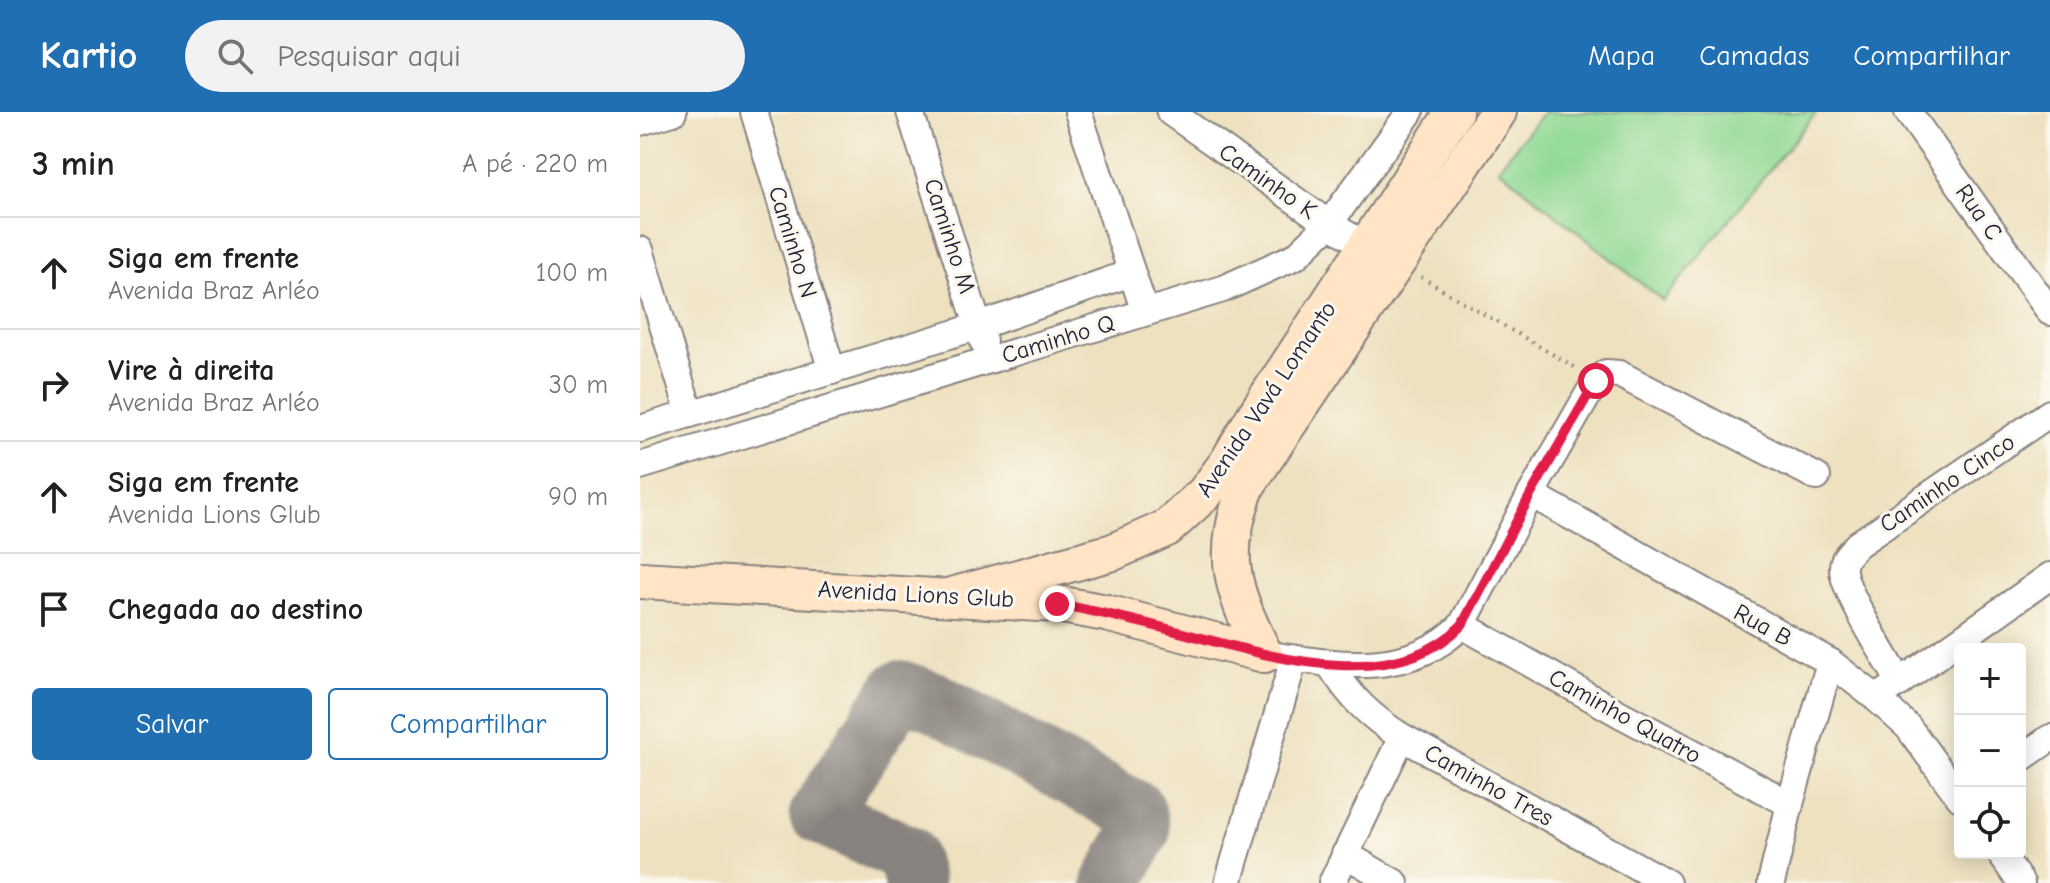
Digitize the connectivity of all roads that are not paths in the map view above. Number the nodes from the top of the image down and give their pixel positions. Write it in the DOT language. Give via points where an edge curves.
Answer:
graph roads {
  1 [pos="673,112"];
  2 [pos="754,112"];
  3 [pos="910,112"];
  4 [pos="1078,112"];
  5 [pos="1170,112"];
  6 [pos="1410,112"];
  7 [pos="1498,112"];
  8 [pos="1908,112"];
  9 [pos="1446,115"];
  10 [pos="640,122"];
  11 [pos="1329,224"];
  12 [pos="640,250"];
  13 [pos="1381,255"];
  14 [pos="1131,273"];
  15 [pos="1145,312"];
  16 [pos="2050,312"];
  17 [pos="979,326"];
  18 [pos="989,359"];
  19 [pos="832,371"];
  20 [pos="2050,413"];
  21 [pos="690,414"];
  22 [pos="640,429"];
  23 [pos="640,466"];
  24 [pos="1817,477"];
  25 [pos="1531,494"];
  26 [pos="2050,576"];
  27 [pos="640,580"];
  28 [pos="951,596"];
  29 [pos="1462,625"];
  30 [pos="1279,657"];
  31 [pos="1830,662"];
  32 [pos="1330,665"];
  33 [pos="1900,683"];
  34 [pos="1876,698"];
  35 [pos="1402,737"];
  36 [pos="2050,738"];
  37 [pos="2026,755"];
  38 [pos="1954,790"];
  39 [pos="1790,804"];
  40 [pos="1345,854"];
  41 [pos="2004,859"];
  42 [pos="1228,883"];
  43 [pos="1332,883"];
  44 [pos="1395,883"];
  45 [pos="1667,883"];
  46 [pos="1771,883"];
  47 [pos="2021,883"];
  1 -- 10 [label="street"];
  2 -- 19 [label="street, Caminho N"];
  3 -- 17 [label="street, Caminho M"];
  4 -- 14 [label="street"];
  5 -- 11 [label="street, Caminho K"];
  6 -- 11 [label="street, Caminho Q"];
  7 -- 13 [label="street, Avenida Vavá Lomanto"];
  8 -- 16 [label="street, Rua C"];
  9 -- 13 [label="street, Avenida Vavá Lomanto"];
  11 -- 13 [label="street, Caminho K"];
  11 -- 15 [label="street, Caminho Q" via="1296,256 1223,289"];
  12 -- 21 [label="street"];
  13 -- 28 [label="street, Avenida Vavá Lomanto" via="1253,419 1205,493 1179,519 1113,552"];
  13 -- 30 [label="street, Avenida Vavá Lomanto" via="1238,509 1233,581 1243,613"];
  14 -- 15 [label="street"];
  14 -- 17 [label="street, Caminho Q"];
  15 -- 18 [label="street, Caminho Q"];
  17 -- 18 [label="street, Caminho M"];
  17 -- 19 [label="street, Caminho Q"];
  18 -- 23 [label="street, Caminho Q"];
  19 -- 21 [label="street, Caminho Q"];
  20 -- 33 [label="street, Caminho Cinco" via="1845,556 1849,589"];
  21 -- 22 [label="street, Caminho Q"];
  24 -- 25 [label="street" via="1613,372 1596,381"];
  25 -- 29 [label="street"];
  25 -- 31 [label="street, Rua B"];
  26 -- 33 [label="street"];
  27 -- 28 [label="street, Avenida Lions Glub"];
  28 -- 30 [label="street, Avenida Lions Glub" via="1106,613"];
  29 -- 32 [label="street, Avenida Lions Glub" via="1447,641 1410,658"];
  29 -- 39 [label="street, Caminho Quatro"];
  30 -- 32 [label="street, Avenida Lions Glub"];
  30 -- 42 [label="street"];
  31 -- 34 [label="street, Rua B"];
  31 -- 39 [label="street"];
  32 -- 35 [label="street, Caminho Tres" via="1371,717"];
  33 -- 34 [label="street"];
  34 -- 38 [label="street, Rua B" via="1908,727"];
  35 -- 40 [label="street"];
  35 -- 45 [label="street, Caminho Tres"];
  36 -- 37 [label="street"];
  39 -- 46 [label="street"];
  40 -- 43 [label="street"];
  40 -- 44 [label="street"];
  41 -- 47 [label="street"];
}
